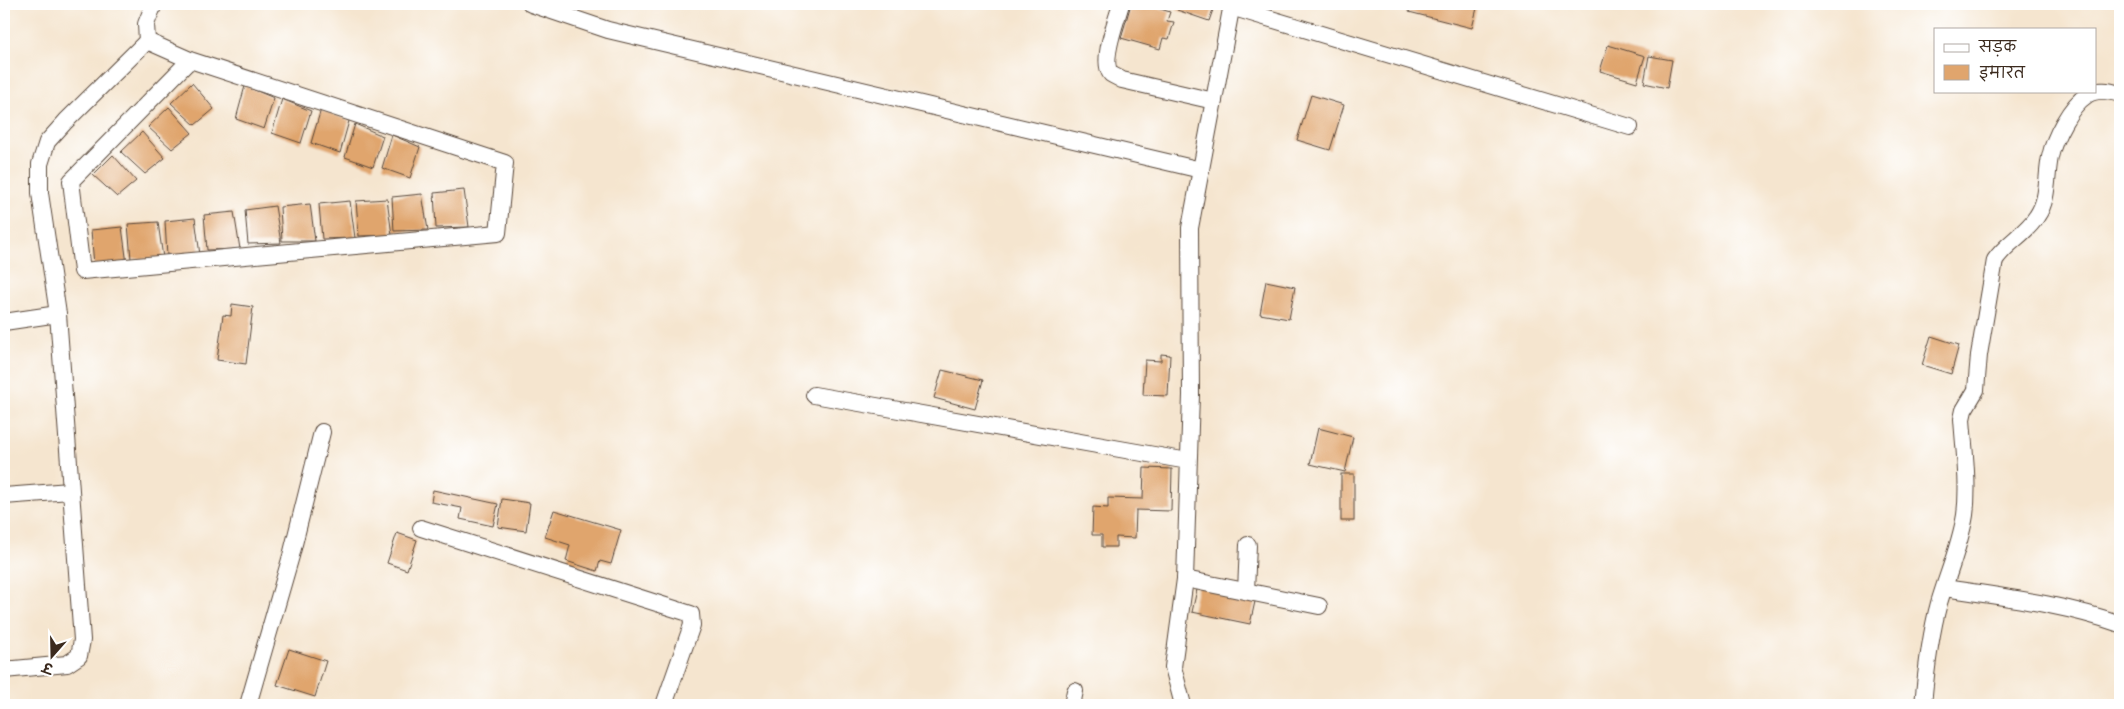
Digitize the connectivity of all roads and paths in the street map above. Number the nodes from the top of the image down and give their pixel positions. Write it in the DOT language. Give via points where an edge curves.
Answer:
graph roads {
  1 [pos="154,4"];
  2 [pos="531,4"];
  3 [pos="1121,4"];
  4 [pos="1231,5"];
  5 [pos="147,42"];
  6 [pos="190,60"];
  7 [pos="2094,92"];
  8 [pos="2096,92"];
  9 [pos="2120,94"];
  10 [pos="1214,101"];
  11 [pos="1630,127"];
  12 [pos="1201,170"];
  13 [pos="58,314"];
  14 [pos="4,322"];
  15 [pos="814,395"];
  16 [pos="322,432"];
  17 [pos="1188,461"];
  18 [pos="70,491"];
  19 [pos="4,496"];
  20 [pos="421,528"];
  21 [pos="1248,545"];
  22 [pos="1184,579"];
  23 [pos="1945,588"];
  24 [pos="1246,591"];
  25 [pos="1318,606"];
  26 [pos="2120,624"];
  27 [pos="4,670"];
  28 [pos="248,705"];
  29 [pos="664,705"];
  30 [pos="1183,705"];
  31 [pos="1923,705"];
  1 -- 5 [label="street" via="146,24"];
  2 -- 12 [label="street" via="608,30"];
  3 -- 10 [label="street" via="1107,55 1107,66 1112,74 1122,80"];
  4 -- 10 [label="street"];
  4 -- 11 [label="street"];
  5 -- 6 [label="street"];
  5 -- 13 [label="street" via="46,142 40,164 40,193"];
  6 -- 6 [label="street" via="71,182 82,271 498,233 505,163"];
  7 -- 23 [label="street" via="2078,104 2054,142 2043,204 2037,217 1995,260 1976,390 1962,419 1965,513 1959,546"];
  8 -- 9 [label="street"];
  10 -- 12 [label="street"];
  12 -- 17 [label="street" via="1190,228"];
  13 -- 14 [label="street"];
  13 -- 18 [label="street"];
  15 -- 17 [label="street"];
  16 -- 28 [label="street" via="291,556"];
  17 -- 22 [label="street"];
  18 -- 19 [label="street"];
  18 -- 27 [label="street" via="82,640 79,656 67,664"];
  20 -- 29 [label="street" via="691,614 692,625"];
  21 -- 24 [label="street"];
  22 -- 24 [label="street"];
  22 -- 30 [label="street" via="1173,667"];
  23 -- 26 [label="street" via="2004,596"];
  23 -- 31 [label="street" via="1932,635"];
  24 -- 25 [label="street"];
}
